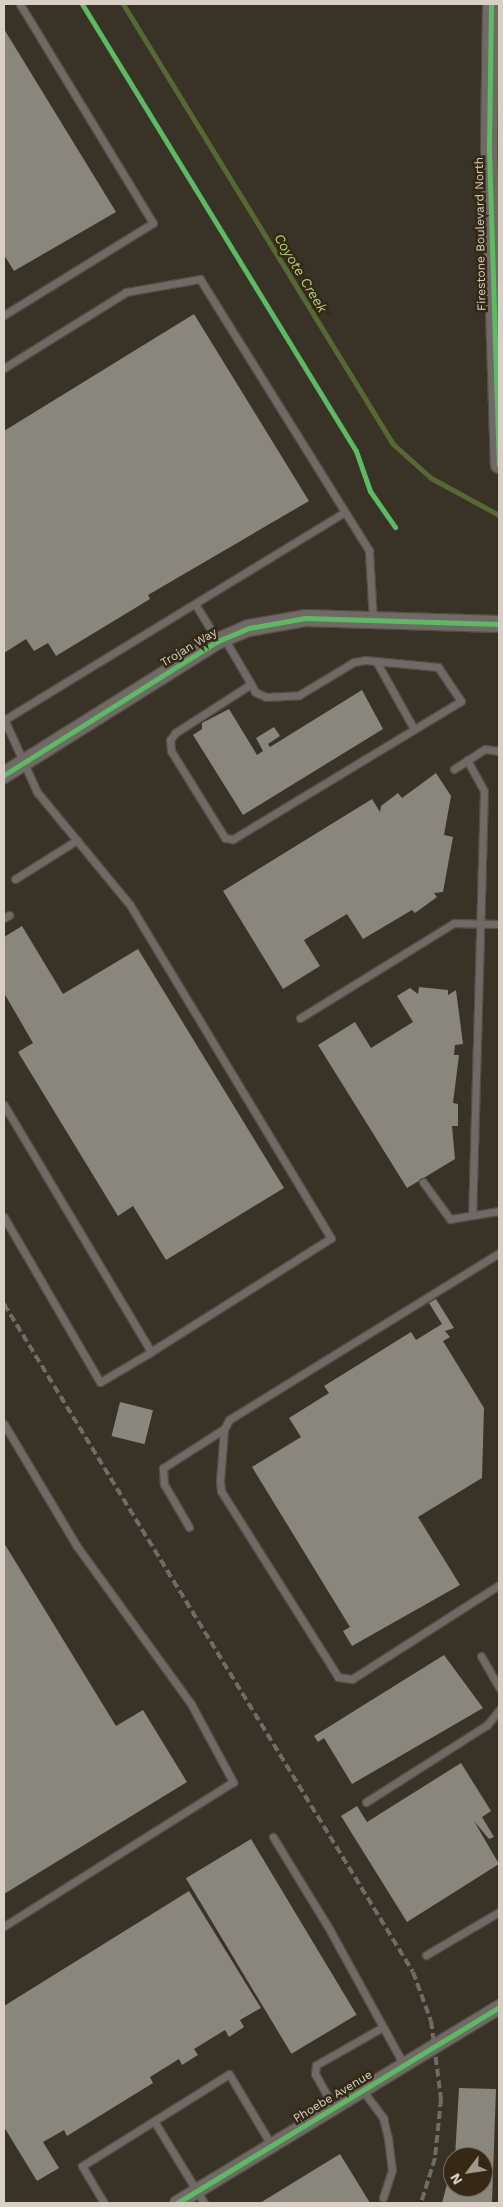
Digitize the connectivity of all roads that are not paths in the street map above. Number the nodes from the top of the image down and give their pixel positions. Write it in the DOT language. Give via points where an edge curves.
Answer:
graph roads {
  1 [pos="20,4"];
  2 [pos="491,4"];
  3 [pos="4,314"];
  4 [pos="4,368"];
  5 [pos="499,465"];
  6 [pos="345,512"];
  7 [pos="195,604"];
  8 [pos="373,621"];
  9 [pos="499,624"];
  10 [pos="221,639"];
  11 [pos="376,661"];
  12 [pos="251,684"];
  13 [pos="4,719"];
  14 [pos="414,729"];
  15 [pos="499,751"];
  16 [pos="467,760"];
  17 [pos="26,761"];
  18 [pos="454,768"];
  19 [pos="4,775"];
  20 [pos="77,840"];
  21 [pos="15,879"];
  22 [pos="480,922"];
  23 [pos="499,924"];
  24 [pos="300,1018"];
  25 [pos="4,1105"];
  26 [pos="423,1182"];
  27 [pos="499,1212"];
  28 [pos="472,1214"];
  29 [pos="4,1217"];
  30 [pos="499,1253"];
  31 [pos="151,1352"];
  32 [pos="4,1424"];
  33 [pos="224,1429"];
  34 [pos="189,1527"];
  35 [pos="499,1585"];
  36 [pos="481,1656"];
  37 [pos="499,1687"];
  38 [pos="499,1710"];
  39 [pos="366,1802"];
  40 [pos="273,1837"];
  41 [pos="499,1912"];
  42 [pos="4,1926"];
  43 [pos="426,1955"];
  44 [pos="499,2007"];
  45 [pos="383,2027"];
  46 [pos="404,2066"];
  47 [pos="363,2091"];
  48 [pos="334,2108"];
  49 [pos="154,2121"];
  50 [pos="272,2146"];
  51 [pos="201,2197"];
  52 [pos="383,2198"];
  53 [pos="104,2203"];
  54 [pos="177,2203"];
  1 -- 3 [label="lane" via="153,223"];
  2 -- 5 [label="street, Firestone Boulevard North" via="489,151"];
  4 -- 6 [label="lane" via="126,292 200,279"];
  6 -- 7 [label="lane"];
  6 -- 8 [label="lane" via="369,551"];
  7 -- 10 [label="lane"];
  7 -- 13 [label="lane"];
  8 -- 9 [label="street, Trojan Way"];
  8 -- 10 [label="street, Trojan Way" via="305,618 250,628"];
  10 -- 12 [label="lane"];
  10 -- 17 [label="street, Trojan Way"];
  11 -- 12 [label="lane" via="354,662 299,695 266,697"];
  11 -- 14 [label="lane"];
  11 -- 14 [label="lane" via="438,667 451,682 461,701"];
  12 -- 14 [label="lane" via="175,732 170,740 170,751 225,838 233,839"];
  13 -- 17 [label="lane"];
  15 -- 16 [label="lane" via="485,749"];
  16 -- 18 [label="lane"];
  16 -- 22 [label="lane" via="484,791"];
  17 -- 19 [label="street, Trojan Way"];
  17 -- 20 [label="lane" via="37,792"];
  20 -- 21 [label="lane"];
  20 -- 31 [label="lane" via="130,905 331,1238"];
  22 -- 23 [label="lane"];
  22 -- 24 [label="lane" via="454,923"];
  22 -- 28 [label="lane"];
  25 -- 31 [label="lane"];
  26 -- 28 [label="lane" via="443,1214 450,1219"];
  27 -- 28 [label="lane"];
  29 -- 31 [label="lane" via="100,1382"];
  30 -- 33 [label="lane" via="236,1416"];
  32 -- 42 [label="lane" via="76,1545 191,1704 233,1782"];
  33 -- 34 [label="lane" via="163,1468 164,1484"];
  33 -- 35 [label="lane" via="221,1491 338,1677 352,1678"];
  36 -- 37 [label="lane"];
  38 -- 39 [label="lane" via="487,1725"];
  40 -- 45 [label="lane"];
  41 -- 43 [label="lane"];
  44 -- 46 [label="street, Phoebe Avenue"];
  45 -- 46 [label="lane"];
  45 -- 48 [label="lane" via="316,2065 315,2074"];
  46 -- 47 [label="street, Phoebe Avenue"];
  47 -- 48 [label="street, Phoebe Avenue"];
  47 -- 52 [label="lane" via="383,2118 388,2138 392,2170"];
  48 -- 50 [label="street, Phoebe Avenue"];
  49 -- 50 [label="lane" via="229,2074"];
  49 -- 51 [label="lane"];
  49 -- 53 [label="lane" via="82,2166"];
  50 -- 51 [label="street, Phoebe Avenue"];
  51 -- 54 [label="street, Phoebe Avenue"];
}
